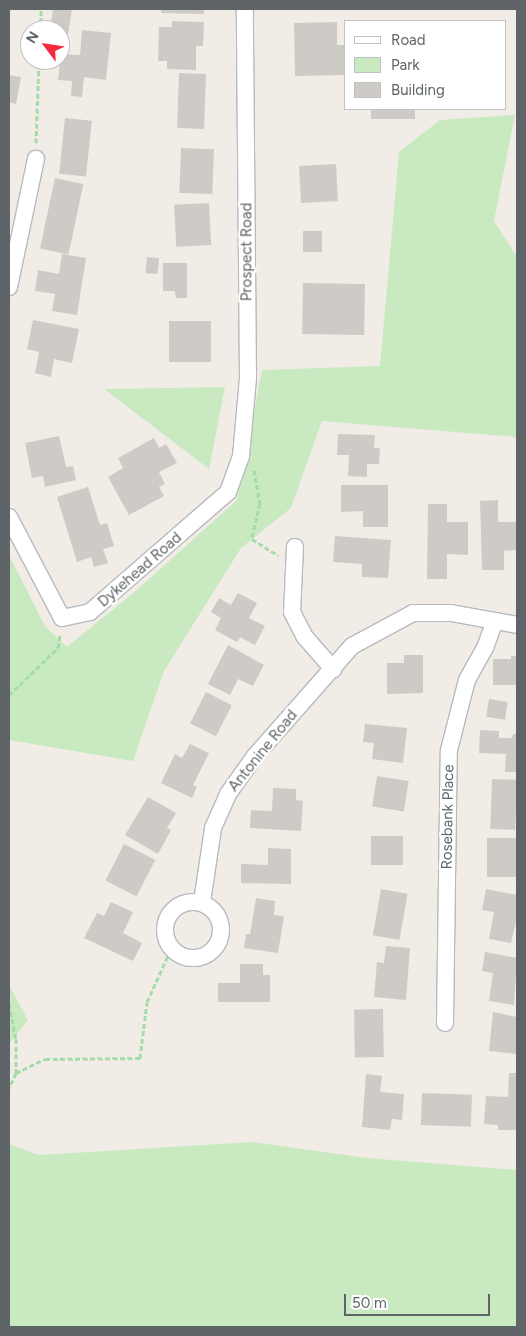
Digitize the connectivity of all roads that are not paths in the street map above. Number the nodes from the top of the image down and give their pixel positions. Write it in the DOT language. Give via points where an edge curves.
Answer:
graph roads {
  1 [pos="245,9"];
  2 [pos="36,159"];
  3 [pos="9,287"];
  4 [pos="228,492"];
  5 [pos="9,517"];
  6 [pos="295,547"];
  7 [pos="494,621"];
  8 [pos="517,625"];
  9 [pos="333,669"];
  10 [pos="202,902"];
  11 [pos="445,1022"];
  1 -- 4 [label="street, Prospect Road" via="248,378 241,456"];
  2 -- 3 [label="street"];
  4 -- 5 [label="street, Dykehead Road" via="90,612 62,618"];
  6 -- 9 [label="street" via="292,612 305,637"];
  7 -- 8 [label="street, Antonine Road"];
  7 -- 9 [label="street, Antonine Road" via="451,613 414,613 352,646"];
  7 -- 11 [label="street, Rosebank Place" via="485,648 467,680 449,750"];
  9 -- 10 [label="street, Antonine Road" via="255,756 228,794 212,828"];
  10 -- 10 [label="street" via="179,905 169,915 165,932 171,949 188,959 210,955 223,931 214,909"];
}
